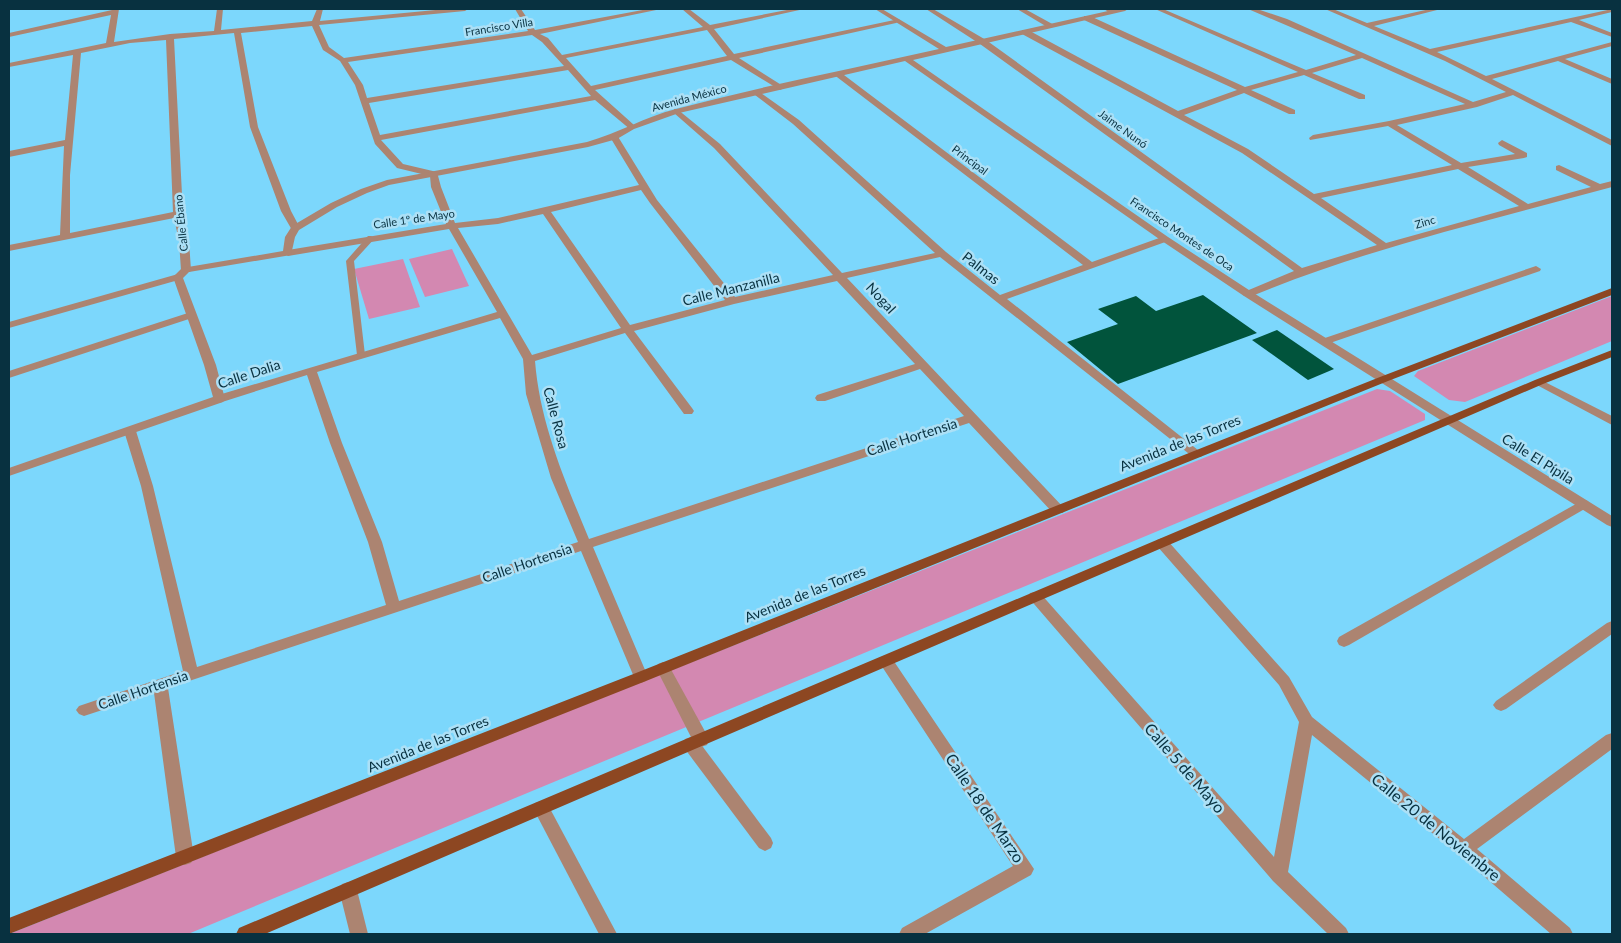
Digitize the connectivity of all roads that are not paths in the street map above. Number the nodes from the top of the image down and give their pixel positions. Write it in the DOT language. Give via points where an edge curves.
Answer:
graph roads {
  1 [pos="220,9"];
  2 [pos="320,9"];
  3 [pos="465,9"];
  4 [pos="518,9"];
  5 [pos="658,9"];
  6 [pos="685,9"];
  7 [pos="801,9"];
  8 [pos="878,9"];
  9 [pos="929,9"];
  10 [pos="1020,9"];
  11 [pos="1125,9"];
  12 [pos="1158,9"];
  13 [pos="1251,9"];
  14 [pos="1328,9"];
  15 [pos="1438,9"];
  16 [pos="115,10"];
  17 [pos="1110,10"];
  18 [pos="1612,10"];
  19 [pos="1086,18"];
  20 [pos="1573,20"];
  21 [pos="896,21"];
  22 [pos="315,24"];
  23 [pos="1367,25"];
  24 [pos="1052,26"];
  25 [pos="710,29"];
  26 [pos="237,31"];
  27 [pos="217,32"];
  28 [pos="1026,32"];
  29 [pos="533,33"];
  30 [pos="9,35"];
  31 [pos="1612,35"];
  32 [pos="170,36"];
  33 [pos="983,42"];
  34 [pos="110,44"];
  35 [pos="1612,44"];
  36 [pos="945,50"];
  37 [pos="77,51"];
  38 [pos="1431,52"];
  39 [pos="1362,56"];
  40 [pos="562,57"];
  41 [pos="732,57"];
  42 [pos="1558,58"];
  43 [pos="907,59"];
  44 [pos="343,60"];
  45 [pos="9,65"];
  46 [pos="569,67"];
  47 [pos="1305,72"];
  48 [pos="837,74"];
  49 [pos="1486,78"];
  50 [pos="1612,82"];
  51 [pos="592,88"];
  52 [pos="780,88"];
  53 [pos="1244,90"];
  54 [pos="1515,92"];
  55 [pos="758,93"];
  56 [pos="597,97"];
  57 [pos="1362,97"];
  58 [pos="364,101"];
  59 [pos="1474,105"];
  60 [pos="676,111"];
  61 [pos="1292,112"];
  62 [pos="1178,114"];
  63 [pos="1390,124"];
  64 [pos="631,127"];
  65 [pos="614,137"];
  66 [pos="376,138"];
  67 [pos="1313,138"];
  68 [pos="69,142"];
  69 [pos="1502,143"];
  70 [pos="1612,143"];
  71 [pos="9,154"];
  72 [pos="1460,166"];
  73 [pos="1559,168"];
  74 [pos="434,174"];
  75 [pos="1612,184"];
  76 [pos="644,186"];
  77 [pos="1598,188"];
  78 [pos="1313,197"];
  79 [pos="1527,206"];
  80 [pos="545,211"];
  81 [pos="178,214"];
  82 [pos="452,226"];
  83 [pos="295,228"];
  84 [pos="65,236"];
  85 [pos="371,238"];
  86 [pos="1165,239"];
  87 [pos="1385,246"];
  88 [pos="9,248"];
  89 [pos="288,253"];
  90 [pos="942,254"];
  91 [pos="1090,264"];
  92 [pos="1536,269"];
  93 [pos="1301,272"];
  94 [pos="182,273"];
  95 [pos="841,278"];
  96 [pos="1612,291"];
  97 [pos="1248,294"];
  98 [pos="998,299"];
  99 [pos="732,301"];
  100 [pos="502,314"];
  101 [pos="191,315"];
  102 [pos="9,325"];
  103 [pos="627,329"];
  104 [pos="1326,341"];
  105 [pos="1612,354"];
  106 [pos="361,355"];
  107 [pos="529,359"];
  108 [pos="922,365"];
  109 [pos="311,370"];
  110 [pos="9,375"];
  111 [pos="1384,379"];
  112 [pos="1539,382"];
  113 [pos="821,398"];
  114 [pos="219,399"];
  115 [pos="688,411"];
  116 [pos="971,418"];
  117 [pos="1449,420"];
  118 [pos="1612,421"];
  119 [pos="130,431"];
  120 [pos="1197,454"];
  121 [pos="9,472"];
  122 [pos="1583,504"];
  123 [pos="1058,510"];
  124 [pos="1612,522"];
  125 [pos="1162,543"];
  126 [pos="585,544"];
  127 [pos="1035,597"];
  128 [pos="394,608"];
  129 [pos="1612,627"];
  130 [pos="1344,641"];
  131 [pos="886,661"];
  132 [pos="663,668"];
  133 [pos="191,674"];
  134 [pos="641,677"];
  135 [pos="160,685"];
  136 [pos="1501,706"];
  137 [pos="84,710"];
  138 [pos="1307,722"];
  139 [pos="1612,740"];
  140 [pos="696,742"];
  141 [pos="541,808"];
  142 [pos="765,843"];
  143 [pos="1464,849"];
  144 [pos="185,857"];
  145 [pos="1279,875"];
  146 [pos="348,890"];
  147 [pos="9,927"];
  148 [pos="245,934"];
  149 [pos="359,934"];
  150 [pos="608,934"];
  151 [pos="908,934"];
  152 [pos="1340,934"];
  153 [pos="1564,934"];
  1 -- 27 [label="street"];
  2 -- 22 [label="street"];
  3 -- 22 [label="street"];
  4 -- 29 [label="street"];
  5 -- 29 [label="street, Francisco Villa"];
  6 -- 25 [label="street"];
  7 -- 25 [label="street"];
  8 -- 21 [label="street"];
  9 -- 33 [label="street, Jaime Nunó"];
  10 -- 24 [label="street"];
  11 -- 17 [label="street, Avenida México"];
  12 -- 47 [label="street"];
  13 -- 39 [label="street"];
  14 -- 23 [label="street"];
  15 -- 23 [label="street"];
  16 -- 30 [label="street"];
  16 -- 34 [label="street"];
  17 -- 19 [label="street, Avenida México"];
  18 -- 20 [label="street"];
  19 -- 24 [label="street, Avenida México"];
  19 -- 53 [label="street"];
  20 -- 31 [label="street"];
  20 -- 38 [label="street"];
  21 -- 36 [label="street"];
  21 -- 41 [label="street"];
  22 -- 26 [label="street"];
  22 -- 44 [label="street" via="326,48"];
  23 -- 38 [label="street"];
  24 -- 28 [label="street, Avenida México"];
  25 -- 40 [label="street"];
  25 -- 41 [label="street"];
  26 -- 27 [label="street"];
  26 -- 83 [label="street" via="254,127"];
  27 -- 32 [label="street"];
  28 -- 33 [label="street, Avenida México"];
  28 -- 62 [label="street"];
  29 -- 40 [label="street"];
  29 -- 44 [label="street, Francisco Villa"];
  32 -- 34 [label="street"];
  32 -- 81 [label="street, Calle Ébano"];
  33 -- 36 [label="street, Avenida México"];
  33 -- 93 [label="street, Jaime Nunó"];
  34 -- 37 [label="street"];
  35 -- 42 [label="street"];
  36 -- 43 [label="street, Avenida México"];
  37 -- 45 [label="street"];
  37 -- 68 [label="street"];
  38 -- 49 [label="street"];
  39 -- 47 [label="street"];
  39 -- 59 [label="street"];
  40 -- 46 [label="street"];
  41 -- 51 [label="street"];
  41 -- 52 [label="street"];
  42 -- 49 [label="street"];
  42 -- 50 [label="street"];
  43 -- 48 [label="street, Avenida México"];
  43 -- 86 [label="street, Francisco Montes de Oca"];
  44 -- 58 [label="street" via="359,85"];
  46 -- 51 [label="street"];
  46 -- 58 [label="street"];
  47 -- 53 [label="street"];
  47 -- 57 [label="street"];
  48 -- 52 [label="street, Avenida México"];
  48 -- 91 [label="street, Principal"];
  49 -- 54 [label="street"];
  51 -- 56 [label="street"];
  52 -- 55 [label="street, Avenida México"];
  53 -- 61 [label="street"];
  53 -- 62 [label="street"];
  54 -- 59 [label="street"];
  54 -- 70 [label="street"];
  55 -- 60 [label="street, Avenida México"];
  55 -- 90 [label="street, Palmas" via="796,122"];
  56 -- 64 [label="street"];
  56 -- 66 [label="street"];
  58 -- 66 [label="street"];
  59 -- 63 [label="street"];
  60 -- 64 [label="street, Avenida México"];
  60 -- 95 [label="street, Nogal" via="717,146"];
  62 -- 78 [label="street" via="1245,151"];
  63 -- 67 [label="street"];
  63 -- 72 [label="street"];
  64 -- 65 [label="street, Avenida México"];
  65 -- 74 [label="street, Avenida México"];
  65 -- 76 [label="street"];
  66 -- 74 [label="street" via="400,166"];
  68 -- 71 [label="street"];
  68 -- 84 [label="street"];
  69 -- 72 [label="street" via="1524,155"];
  72 -- 78 [label="street"];
  72 -- 79 [label="street"];
  73 -- 77 [label="street"];
  74 -- 82 [label="street, Calle Rosa"];
  74 -- 83 [label="street, Avenida México" via="364,191"];
  75 -- 77 [label="street, Zinc"];
  76 -- 80 [label="street, Calle 1º de Mayo"];
  76 -- 99 [label="street"];
  77 -- 79 [label="street, Zinc"];
  78 -- 87 [label="street"];
  79 -- 87 [label="street, Zinc"];
  80 -- 82 [label="street, Calle 1º de Mayo"];
  80 -- 103 [label="street"];
  81 -- 84 [label="street"];
  81 -- 94 [label="street, Calle Ébano" via="184,241"];
  82 -- 85 [label="street, Calle 1º de Mayo"];
  82 -- 100 [label="street, Calle Rosa"];
  83 -- 89 [label="street"];
  84 -- 88 [label="street"];
  85 -- 89 [label="street, Calle 1º de Mayo"];
  85 -- 106 [label="lane" via="350,261"];
  86 -- 91 [label="street"];
  86 -- 97 [label="street, Francisco Montes de Oca"];
  87 -- 93 [label="street, Zinc"];
  89 -- 94 [label="street, Calle 1º de Mayo"];
  90 -- 95 [label="street, Calle Manzanilla"];
  90 -- 98 [label="street, Palmas"];
  91 -- 98 [label="street"];
  92 -- 104 [label="street"];
  93 -- 97 [label="street, Zinc"];
  94 -- 101 [label="street, Calle Ébano"];
  94 -- 102 [label="street, Calle 1º de Mayo"];
  95 -- 99 [label="street, Calle Manzanilla"];
  95 -- 108 [label="street, Nogal"];
  96 -- 111 [label="main road, Avenida de las Torres"];
  97 -- 104 [label="street, Francisco Montes de Oca"];
  98 -- 120 [label="street, Palmas"];
  99 -- 103 [label="street, Calle Manzanilla"];
  100 -- 106 [label="street, Calle Dalia"];
  100 -- 107 [label="street, Calle Rosa"];
  101 -- 110 [label="street"];
  101 -- 114 [label="street, Calle Ébano"];
  103 -- 107 [label="street, Calle Manzanilla"];
  103 -- 115 [label="street"];
  104 -- 111 [label="street, Francisco Montes de Oca"];
  105 -- 112 [label="main road"];
  106 -- 109 [label="street, Calle Dalia"];
  107 -- 126 [label="street, Calle Rosa" via="532,394 557,478"];
  108 -- 113 [label="street"];
  108 -- 116 [label="street, Nogal"];
  109 -- 114 [label="street, Calle Dalia"];
  109 -- 128 [label="street" via="375,542"];
  111 -- 117 [label="street, Francisco Montes de Oca"];
  111 -- 120 [label="main road, Avenida de las Torres"];
  112 -- 117 [label="main road"];
  112 -- 118 [label="street"];
  114 -- 119 [label="street, Calle Dalia"];
  116 -- 123 [label="street, Nogal"];
  116 -- 126 [label="street, Calle Hortensia"];
  117 -- 122 [label="street, Calle El Pípila"];
  117 -- 125 [label="main road"];
  119 -- 121 [label="street, Calle Dalia"];
  119 -- 133 [label="street" via="148,486"];
  120 -- 123 [label="main road, Avenida de las Torres"];
  122 -- 124 [label="street, Calle El Pípila"];
  122 -- 130 [label="street"];
  123 -- 132 [label="main road, Avenida de las Torres"];
  125 -- 127 [label="main road"];
  125 -- 138 [label="street, Calle 20 de Noviembre" via="1284,681"];
  126 -- 128 [label="street, Calle Hortensia"];
  126 -- 134 [label="street, Calle Rosa"];
  127 -- 131 [label="main road"];
  127 -- 145 [label="street, Calle 5 de Mayo"];
  128 -- 133 [label="street, Calle Hortensia"];
  129 -- 136 [label="street"];
  131 -- 140 [label="main road"];
  131 -- 151 [label="street, Calle 18 de Marzo" via="1025,869"];
  132 -- 134 [label="main road, Avenida de las Torres"];
  132 -- 140 [label="street"];
  133 -- 135 [label="street, Calle Hortensia"];
  134 -- 144 [label="main road, Avenida de las Torres"];
  135 -- 137 [label="street, Calle Hortensia"];
  135 -- 144 [label="street"];
  138 -- 143 [label="street, Calle 20 de Noviembre"];
  138 -- 145 [label="street"];
  139 -- 143 [label="street"];
  140 -- 141 [label="main road"];
  140 -- 142 [label="street"];
  141 -- 146 [label="main road"];
  141 -- 150 [label="street"];
  143 -- 153 [label="street, Calle 20 de Noviembre"];
  144 -- 147 [label="main road, Avenida de las Torres"];
  145 -- 152 [label="street, Calle 5 de Mayo"];
  146 -- 148 [label="main road"];
  146 -- 149 [label="street"];
}
